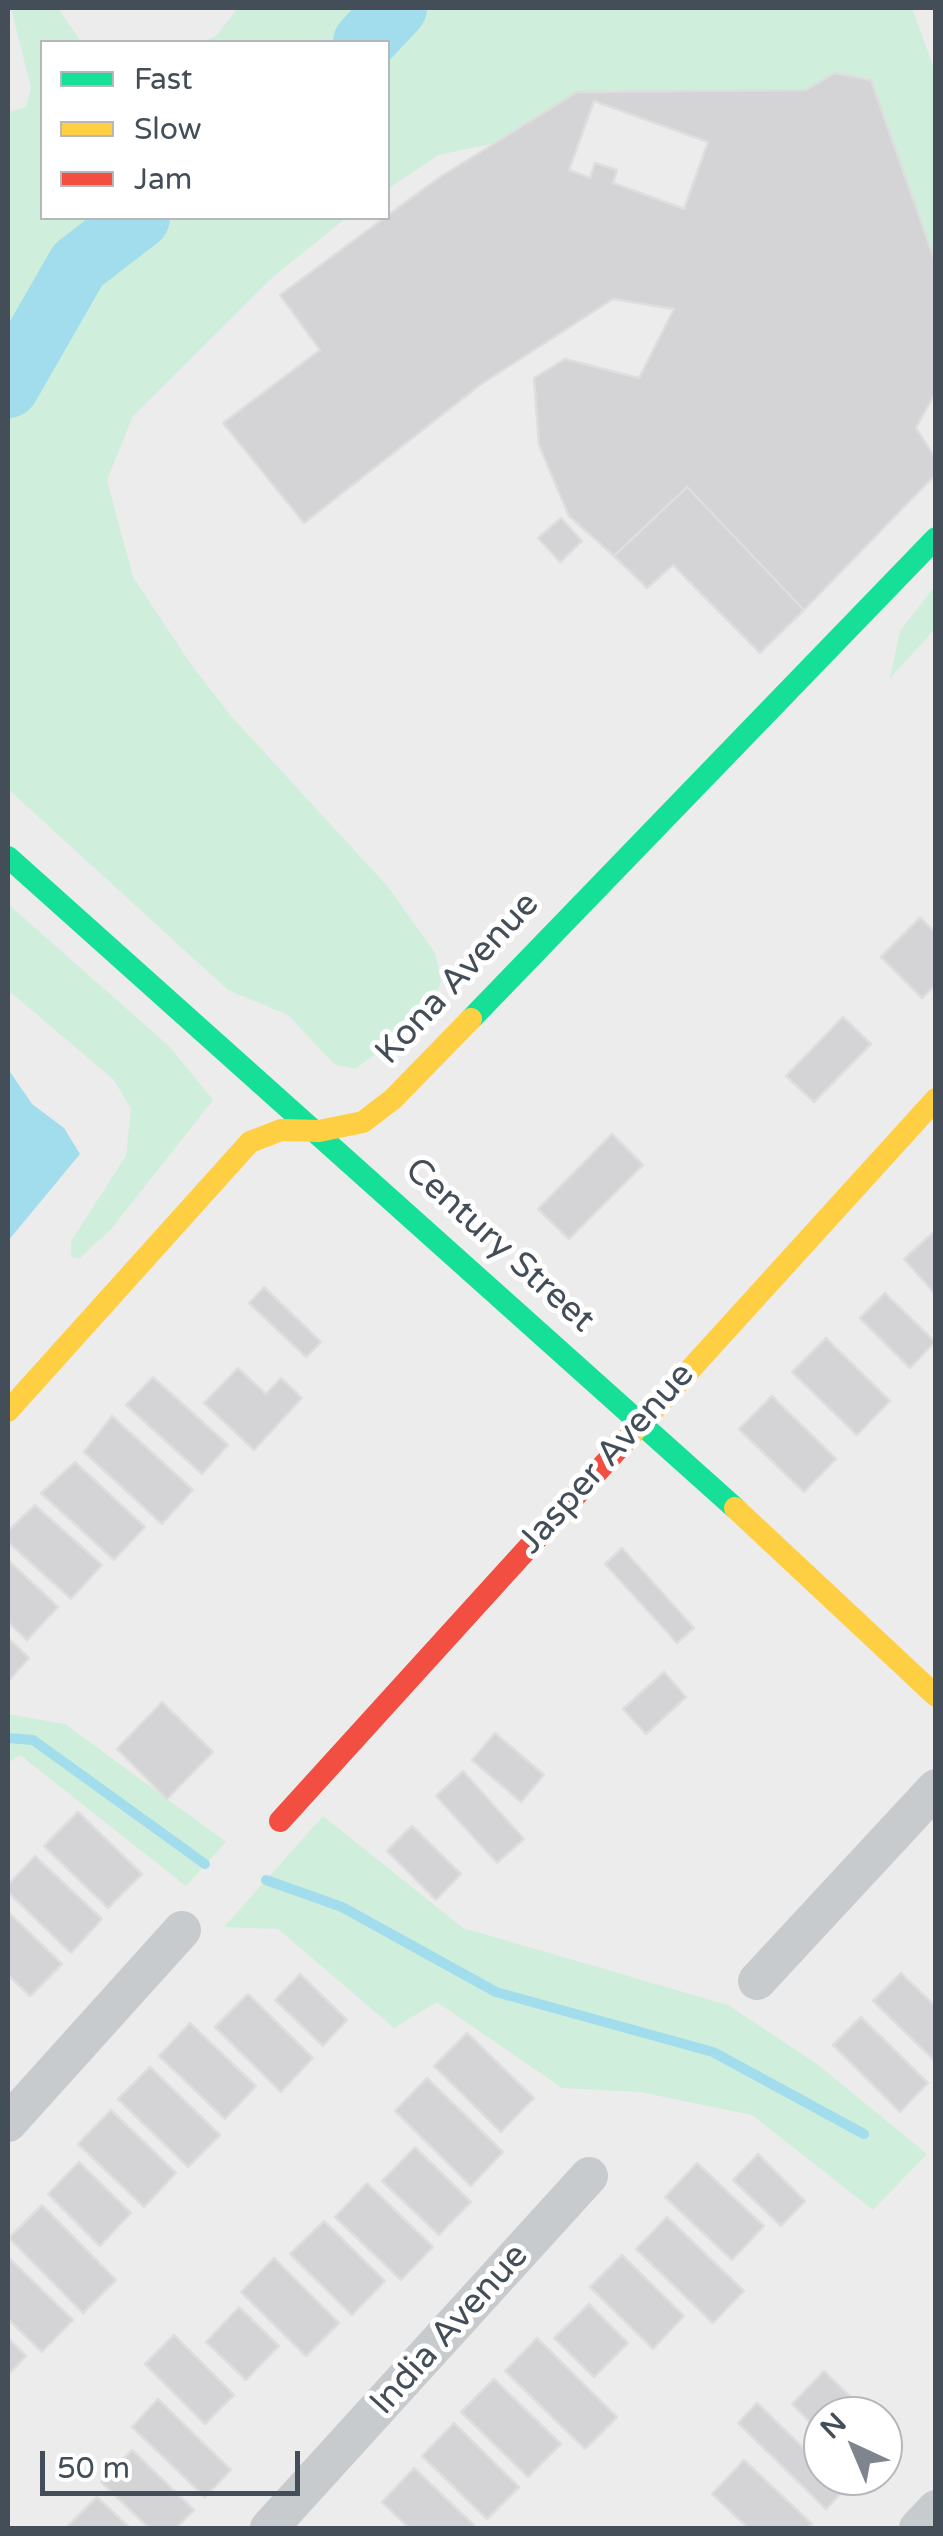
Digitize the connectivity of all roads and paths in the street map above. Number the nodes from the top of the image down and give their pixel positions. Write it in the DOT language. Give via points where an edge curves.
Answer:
graph roads {
  1 [pos="936,538"];
  2 [pos="8,857"];
  3 [pos="936,1099"];
  4 [pos="319,1131"];
  5 [pos="8,1411"];
  6 [pos="641,1421"];
  7 [pos="936,1696"];
  8 [pos="936,1788"];
  9 [pos="280,1821"];
  10 [pos="182,1930"];
  11 [pos="756,1981"];
  12 [pos="8,2124"];
  13 [pos="589,2176"];
  14 [pos="936,2509"];
  15 [pos="270,2528"];
  16 [pos="918,2528"];
  1 -- 4 [label="street, Kona Avenue" via="393,1098 363,1122"];
  2 -- 4 [label="street, Century Street"];
  3 -- 6 [label="street, Jasper Avenue"];
  4 -- 5 [label="street, Kona Avenue" via="282,1130 250,1142"];
  4 -- 6 [label="street, Century Street"];
  6 -- 7 [label="street, Century Street"];
  6 -- 9 [label="street, Jasper Avenue"];
  8 -- 11 [label="street"];
  10 -- 12 [label="street"];
  13 -- 15 [label="street, India Avenue"];
  14 -- 16 [label="street"];
}
